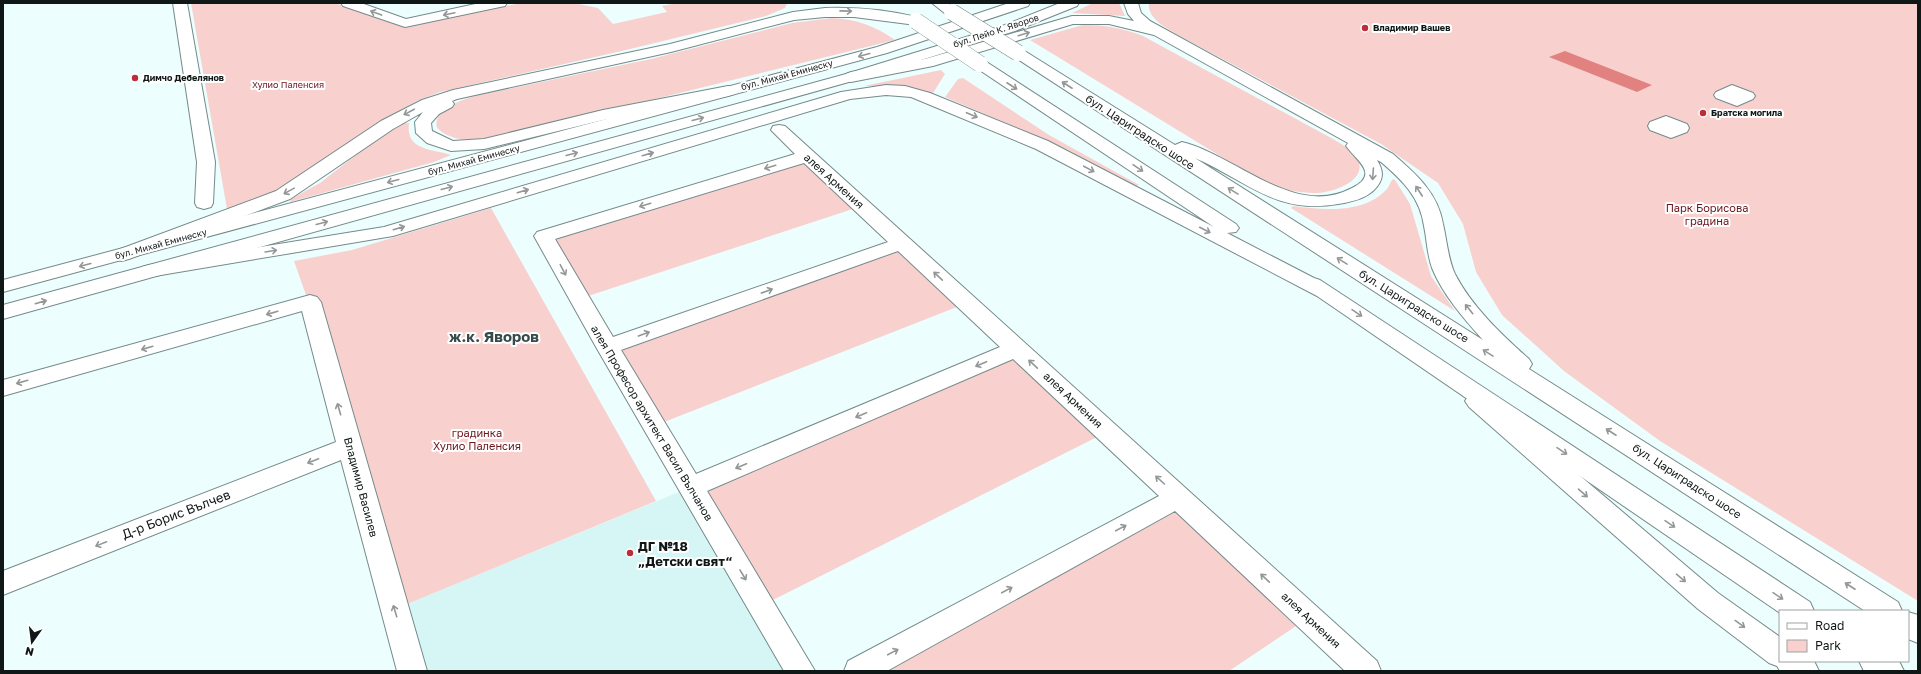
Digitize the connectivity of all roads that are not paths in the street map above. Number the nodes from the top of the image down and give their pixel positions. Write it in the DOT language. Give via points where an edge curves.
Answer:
graph roads {
  1 [pos="180,3"];
  2 [pos="348,3"];
  3 [pos="500,3"];
  4 [pos="822,3"];
  5 [pos="859,3"];
  6 [pos="939,3"];
  7 [pos="1023,3"];
  8 [pos="1072,3"];
  9 [pos="1131,3"];
  10 [pos="885,9"];
  11 [pos="793,16"];
  12 [pos="944,31"];
  13 [pos="1168,38"];
  14 [pos="918,56"];
  15 [pos="851,77"];
  16 [pos="500,84"];
  17 [pos="728,91"];
  18 [pos="1123,121"];
  19 [pos="1331,126"];
  20 [pos="779,130"];
  21 [pos="807,156"];
  22 [pos="204,203"];
  23 [pos="903,243"];
  24 [pos="122,254"];
  25 [pos="149,271"];
  26 [pos="3,286"];
  27 [pos="1325,292"];
  28 [pos="3,312"];
  29 [pos="607,347"];
  30 [pos="1016,349"];
  31 [pos="1437,367"];
  32 [pos="3,388"];
  33 [pos="1591,419"];
  34 [pos="350,447"];
  35 [pos="690,487"];
  36 [pos="1179,497"];
  37 [pos="3,583"];
  38 [pos="1799,610"];
  39 [pos="1886,610"];
  40 [pos="1909,625"];
  41 [pos="1918,630"];
  42 [pos="1779,653"];
  43 [pos="1791,662"];
  44 [pos="1876,662"];
  45 [pos="412,671"];
  46 [pos="800,671"];
  47 [pos="859,671"];
  48 [pos="1366,671"];
  49 [pos="1804,671"];
  50 [pos="1889,671"];
  1 -- 22 [label="main road" via="206,162"];
  3 -- 2 [label="main road, one-way" via="404,23"];
  4 -- 11 [label="main road"];
  5 -- 10 [label="main road"];
  18 -- 6 [label="main road, бул. Цариградско шосе, one-way, bridge"];
  7 -- 12 [label="main road, бул. Пейо К. Яворов"];
  8 -- 14 [label="main road, бул. Пейо К. Яворов" via="1010,28"];
  9 -- 13 [label="main road" via="1135,14 1145,24"];
  11 -- 10 [label="main road, one-way"];
  10 -- 27 [label="main road, one-way, bridge" via="916,21"];
  11 -- 16 [label="main road" via="664,49"];
  12 -- 17 [label="main road, бул. Михай Еминеску, one-way"];
  15 -- 13 [label="main road, one-way" via="928,63 1072,20 1109,20 1136,26"];
  13 -- 19 [label="main road"];
  14 -- 15 [label="main road, бул. Михай Еминеску"];
  25 -- 15 [label="main road, бул. Михай Еминеску, one-way"];
  16 -- 17 [label="main road" via="433,111 423,122 424,133 436,141 451,146 484,144 603,115"];
  16 -- 24 [label="main road, one-way" via="428,102 386,125 283,195"];
  17 -- 24 [label="main road, бул. Михай Еминеску, one-way"];
  19 -- 18 [label="main road, one-way" via="1364,153 1373,165 1374,176 1372,184 1363,190 1350,196 1323,200 1275,194 1213,160"];
  33 -- 18 [label="main road, бул. Цариградско шосе, one-way"];
  33 -- 19 [label="main road, one-way" via="1518,362 1459,296 1444,273 1430,208 1411,179 1387,158"];
  20 -- 21 [label="main road, алея Армения"];
  21 -- 23 [label="main road, алея Армения"];
  21 -- 29 [label="main road, алея Професор архитект Васил Вълчанов, one-way" via="544,236"];
  29 -- 23 [label="main road, one-way"];
  30 -- 23 [label="main road, алея Армения, one-way"];
  24 -- 26 [label="main road, бул. Михай Еминеску, one-way"];
  25 -- 27 [label="main road, one-way" via="386,232 847,95 887,89 924,96 1042,145"];
  28 -- 25 [label="main road, бул. Михай Еминеску, one-way"];
  27 -- 31 [label="main road, one-way"];
  29 -- 35 [label="main road, алея Професор архитект Васил Вълчанов"];
  30 -- 35 [label="main road, one-way"];
  36 -- 30 [label="main road, алея Армения, one-way"];
  31 -- 38 [label="main road, one-way"];
  31 -- 42 [label="main road, one-way" via="1702,596"];
  34 -- 32 [label="main road, Владимир Василев, one-way" via="310,302"];
  39 -- 33 [label="main road, бул. Цариградско шосе, one-way"];
  34 -- 37 [label="main road, Д-р Борис Вълчев, one-way"];
  45 -- 34 [label="main road, Владимир Василев, one-way"];
  35 -- 46 [label="main road, алея Професор архитект Васил Вълчанов, one-way"];
  47 -- 36 [label="main road, one-way"];
  48 -- 36 [label="main road, алея Армения, one-way"];
  40 -- 41 [label="main road"];
  43 -- 49 [label="main road"];
  44 -- 50 [label="main road"];
}
